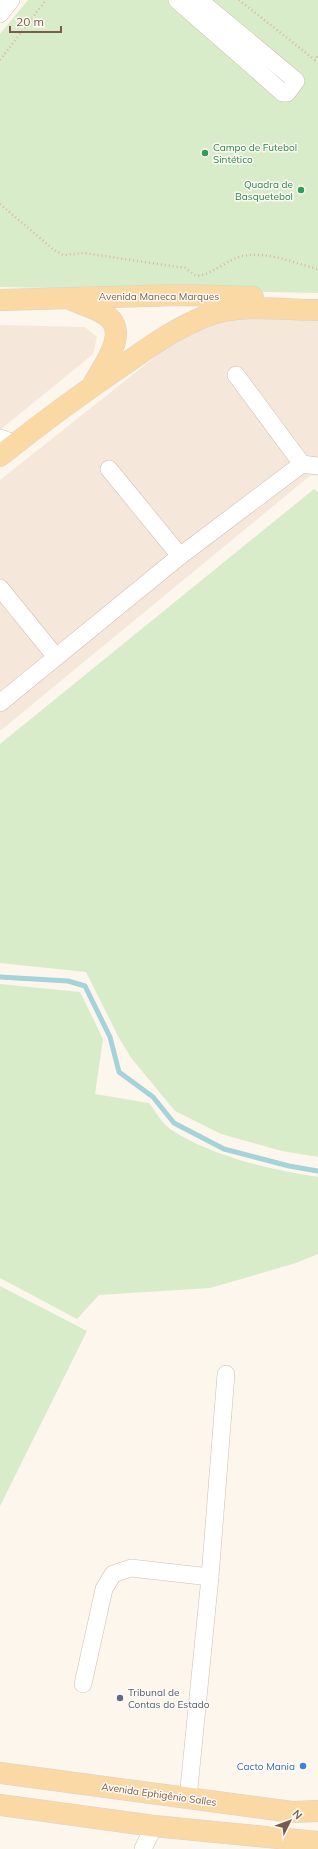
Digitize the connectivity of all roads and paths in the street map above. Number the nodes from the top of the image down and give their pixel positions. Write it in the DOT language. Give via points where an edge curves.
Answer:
graph roads {
  1 [pos="11,0"];
  2 [pos="46,0"];
  3 [pos="178,0"];
  4 [pos="199,0"];
  5 [pos="239,0"];
  6 [pos="244,1"];
  7 [pos="0,14"];
  8 [pos="318,55"];
  9 [pos="0,60"];
  10 [pos="0,204"];
  11 [pos="318,269"];
  12 [pos="64,297"];
  13 [pos="0,300"];
  14 [pos="318,300"];
  15 [pos="318,310"];
  16 [pos="236,375"];
  17 [pos="93,386"];
  18 [pos="5,446"];
  19 [pos="310,465"];
  20 [pos="109,469"];
  21 [pos="180,556"];
  22 [pos="0,588"];
  23 [pos="56,657"];
  24 [pos="0,703"];
  25 [pos="226,1374"];
  26 [pos="210,1577"];
  27 [pos="84,1684"];
  28 [pos="0,1773"];
  29 [pos="188,1798"];
  30 [pos="0,1804"];
  31 [pos="318,1811"];
  32 [pos="154,1826"];
  33 [pos="318,1842"];
  34 [pos="143,1849"];
  1 -- 7 [label="street"];
  2 -- 9 [label="path"];
  3 -- 4 [label="street" via="283,93 287,93 296,81"];
  5 -- 6 [label="path"];
  6 -- 8 [label="path" via="315,60"];
  10 -- 11 [label="path" via="63,255 84,253 185,268 203,276 241,256 256,255 271,256"];
  12 -- 13 [label="main road, Avenida Maneca Marques"];
  12 -- 14 [label="main road, Avenida Maneca Marques" via="182,295"];
  12 -- 17 [label="main road" via="103,313 109,317 116,330 114,346"];
  15 -- 17 [label="main road, Avenida Maneca Marques" via="244,309 212,314 163,338"];
  16 -- 19 [label="street"];
  17 -- 18 [label="main road, Avenida Maneca Marques"];
  19 -- 21 [label="street"];
  20 -- 21 [label="street"];
  21 -- 23 [label="street"];
  22 -- 23 [label="street"];
  23 -- 24 [label="street"];
  25 -- 26 [label="street"];
  26 -- 27 [label="street" via="131,1568 113,1574 104,1589"];
  26 -- 29 [label="street"];
  28 -- 29 [label="main road, Avenida Ephigênio Salles"];
  29 -- 31 [label="main road, Avenida Ephigênio Salles" via="292,1812"];
  30 -- 32 [label="main road"];
  32 -- 33 [label="main road"];
  32 -- 34 [label="street"];
}
